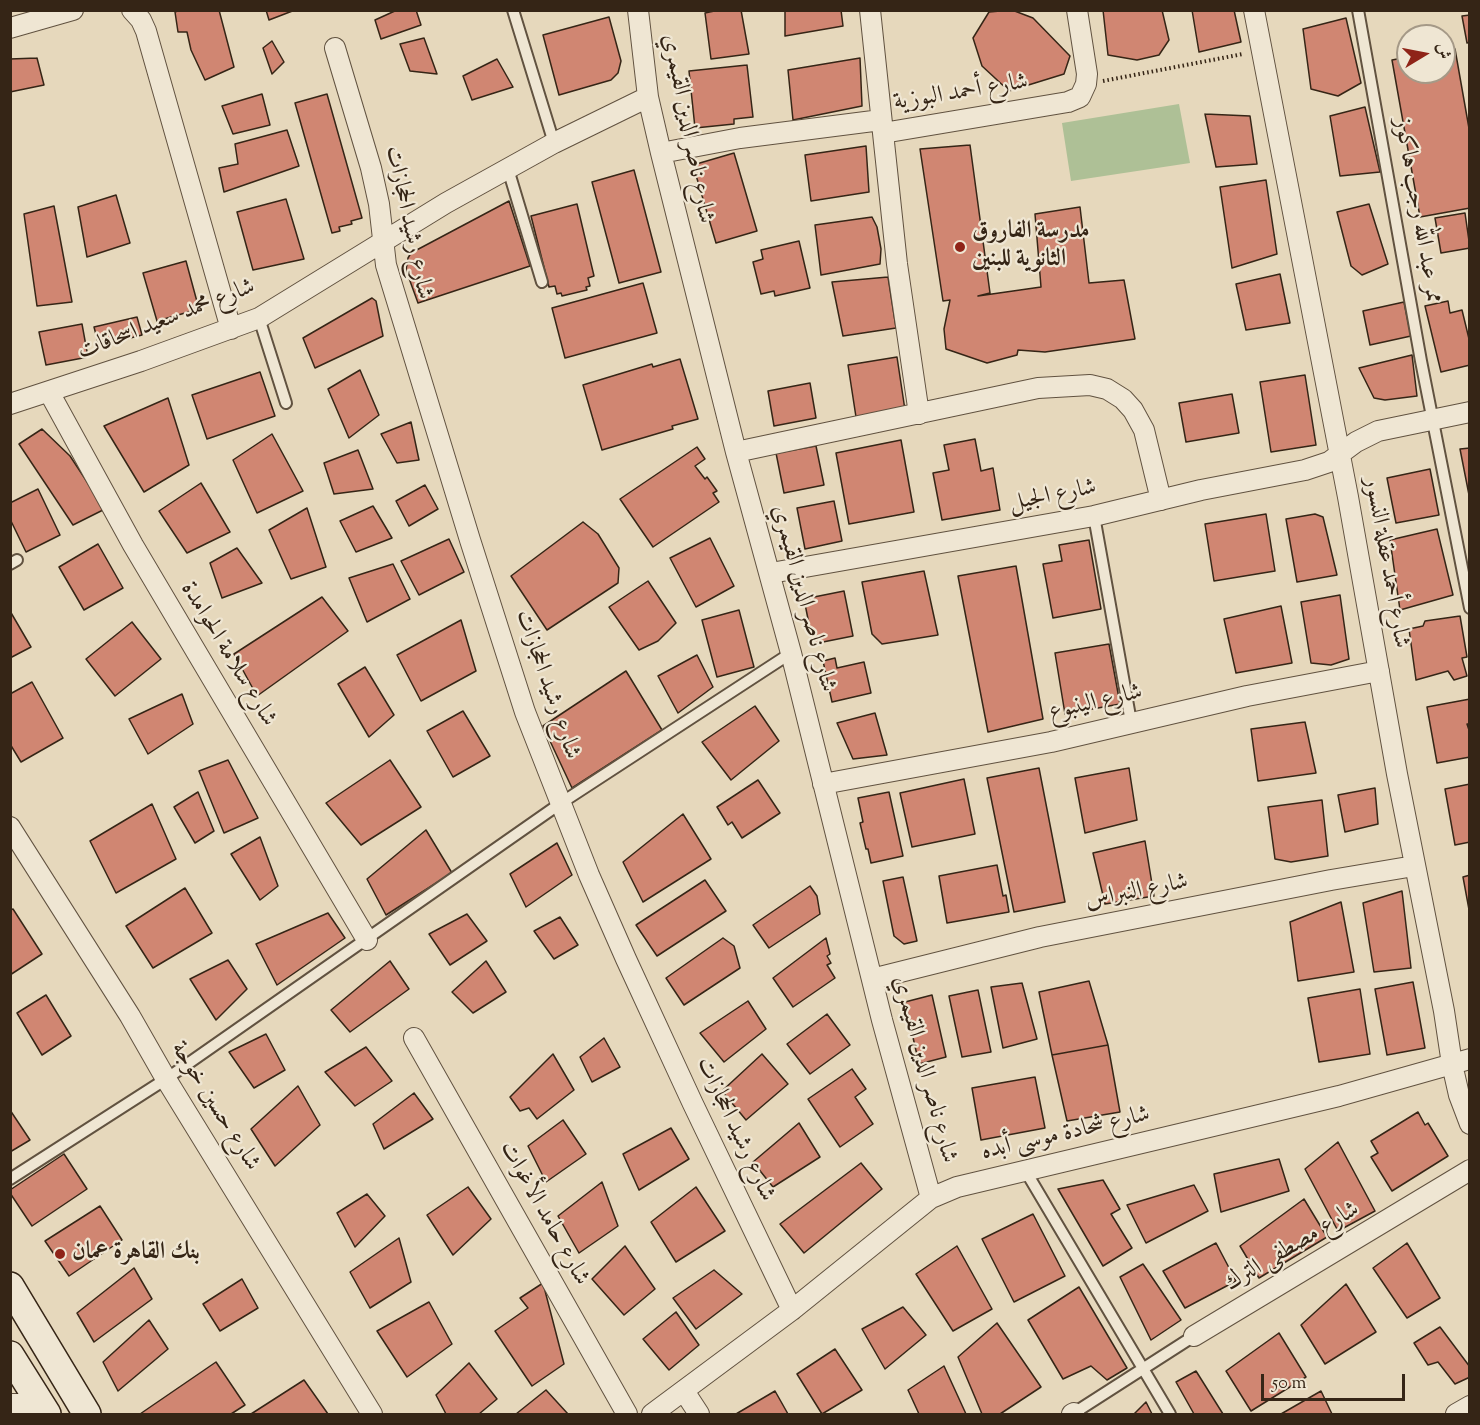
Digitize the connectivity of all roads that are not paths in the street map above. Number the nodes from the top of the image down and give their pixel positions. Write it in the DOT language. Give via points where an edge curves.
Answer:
graph roads {
  1 [pos="74,10"];
  2 [pos="132,10"];
  3 [pos="513,10"];
  4 [pos="638,10"];
  5 [pos="870,10"];
  6 [pos="1077,10"];
  7 [pos="1254,10"];
  8 [pos="1358,10"];
  9 [pos="10,28"];
  10 [pos="335,48"];
  11 [pos="648,97"];
  12 [pos="882,126"];
  13 [pos="554,143"];
  14 [pos="661,153"];
  15 [pos="508,169"];
  16 [pos="382,242"];
  17 [pos="542,282"];
  18 [pos="259,318"];
  19 [pos="231,329"];
  20 [pos="49,392"];
  21 [pos="286,403"];
  22 [pos="10,404"];
  23 [pos="1470,412"];
  24 [pos="919,414"];
  25 [pos="1432,419"];
  26 [pos="736,452"];
  27 [pos="1339,454"];
  28 [pos="1161,500"];
  29 [pos="1095,516"];
  30 [pos="771,573"];
  31 [pos="1470,608"];
  32 [pos="791,653"];
  33 [pos="1379,671"];
  34 [pos="1131,722"];
  35 [pos="823,784"];
  36 [pos="561,803"];
  37 [pos="10,827"];
  38 [pos="1414,866"];
  39 [pos="367,940"];
  40 [pos="872,980"];
  41 [pos="414,1038"];
  42 [pos="1461,1062"];
  43 [pos="166,1079"];
  44 [pos="1470,1124"];
  45 [pos="1025,1170"];
  46 [pos="1470,1170"];
  47 [pos="10,1179"];
  48 [pos="931,1198"];
  49 [pos="10,1286"];
  50 [pos="792,1310"];
  51 [pos="1194,1336"];
  52 [pos="10,1355"];
  53 [pos="1143,1369"];
  54 [pos="684,1391"];
  55 [pos="10,1404"];
  56 [pos="1470,1406"];
  57 [pos="44,1409"];
  58 [pos="87,1414"];
  59 [pos="372,1414"];
  60 [pos="627,1414"];
  61 [pos="652,1414"];
  62 [pos="699,1414"];
  63 [pos="1073,1414"];
  64 [pos="1170,1414"];
  65 [pos="1456,1414"];
  1 -- 9 [label="street"];
  2 -- 19 [label="street" via="146,31"];
  3 -- 13 [label="lane"];
  4 -- 11 [label="street, شارع ناصر الدين القيمري"];
  5 -- 12 [label="street, شارع أحمد البوزية"];
  6 -- 12 [label="street, شارع أحمد البوزية" via="1086,84 1080,97 1068,102"];
  7 -- 27 [label="street, شارع أحمد عقلة النسور"];
  8 -- 25 [label="lane, ممر عبد الله رجب هاكوز"];
  10 -- 16 [label="street, شارع رشيد الحجازات" via="371,168"];
  11 -- 13 [label="street, شارع محمد سعيد اسحاقات"];
  11 -- 14 [label="street, شارع ناصر الدين القيمري"];
  12 -- 14 [label="street" via="740,138"];
  12 -- 24 [label="street"];
  13 -- 15 [label="street, شارع محمد سعيد اسحاقات"];
  14 -- 26 [label="street, شارع ناصر الدين القيمري"];
  15 -- 16 [label="street, شارع محمد سعيد اسحاقات"];
  15 -- 17 [label="lane"];
  16 -- 18 [label="street, شارع محمد سعيد اسحاقات"];
  16 -- 36 [label="street, شارع رشيد الحجازات" via="470,540 525,712"];
  18 -- 19 [label="street, شارع محمد سعيد اسحاقات"];
  18 -- 21 [label="lane"];
  19 -- 20 [label="street, شارع محمد سعيد اسحاقات"];
  20 -- 22 [label="street, شارع محمد سعيد اسحاقات"];
  20 -- 39 [label="street, شارع سلامة الحوامدة" via="139,555"];
  23 -- 25 [label="street, شارع الجيل"];
  24 -- 26 [label="street"];
  24 -- 28 [label="street" via="1038,388 1090,385 1107,389 1128,404 1144,430"];
  25 -- 27 [label="street, شارع الجيل" via="1366,435"];
  25 -- 31 [label="lane, ممر عبد الله رجب هاكوز"];
  26 -- 30 [label="street, شارع ناصر الدين القيمري"];
  27 -- 28 [label="street, شارع الجيل" via="1311,468"];
  27 -- 33 [label="street, شارع أحمد عقلة النسور"];
  28 -- 29 [label="street, شارع الجيل"];
  29 -- 30 [label="street, شارع الجيل"];
  29 -- 34 [label="lane"];
  30 -- 32 [label="street, شارع ناصر الدين القيمري"];
  32 -- 35 [label="street, شارع ناصر الدين القيمري"];
  32 -- 36 [label="lane"];
  33 -- 34 [label="street, شارع الينبوع"];
  33 -- 38 [label="street, شارع أحمد عقلة النسور"];
  34 -- 35 [label="street, شارع الينبوع" via="1051,742"];
  35 -- 40 [label="street, شارع ناصر الدين القيمري"];
  36 -- 39 [label="lane"];
  36 -- 50 [label="street, شارع رشيد الحجازات" via="626,959"];
  37 -- 43 [label="street, شارع حسين خوجة"];
  38 -- 40 [label="street, شارع النبراس" via="1040,937"];
  38 -- 42 [label="street, شارع أحمد عقلة النسور" via="1444,1011"];
  39 -- 43 [label="lane"];
  40 -- 48 [label="street, شارع ناصر الدين القيمري"];
  41 -- 60 [label="street, شارع حامد الأغوات"];
  42 -- 44 [label="street, شارع أحمد عقلة النسور" via="1459,1095"];
  42 -- 45 [label="street, شارع شحادة موسى أبده" via="1328,1099"];
  43 -- 47 [label="lane"];
  43 -- 59 [label="street, شارع حسين خوجة"];
  45 -- 48 [label="street, شارع شحادة موسى أبده" via="957,1187"];
  45 -- 53 [label="lane"];
  46 -- 51 [label="street, شارع مصطفى الترك"];
  48 -- 50 [label="street, شارع شحادة موسى أبده"];
  49 -- 58 [label="main road"];
  50 -- 54 [label="street, شارع شحادة موسى أبده"];
  51 -- 53 [label="lane, شارع مصطفى الترك"];
  52 -- 57 [label="main road"];
  53 -- 63 [label="lane, شارع مصطفى الترك"];
  53 -- 64 [label="lane"];
  54 -- 61 [label="street, شارع شحادة موسى أبده"];
  54 -- 62 [label="street"];
  55 -- 57 [label="street"];
  56 -- 65 [label="street"];
}
